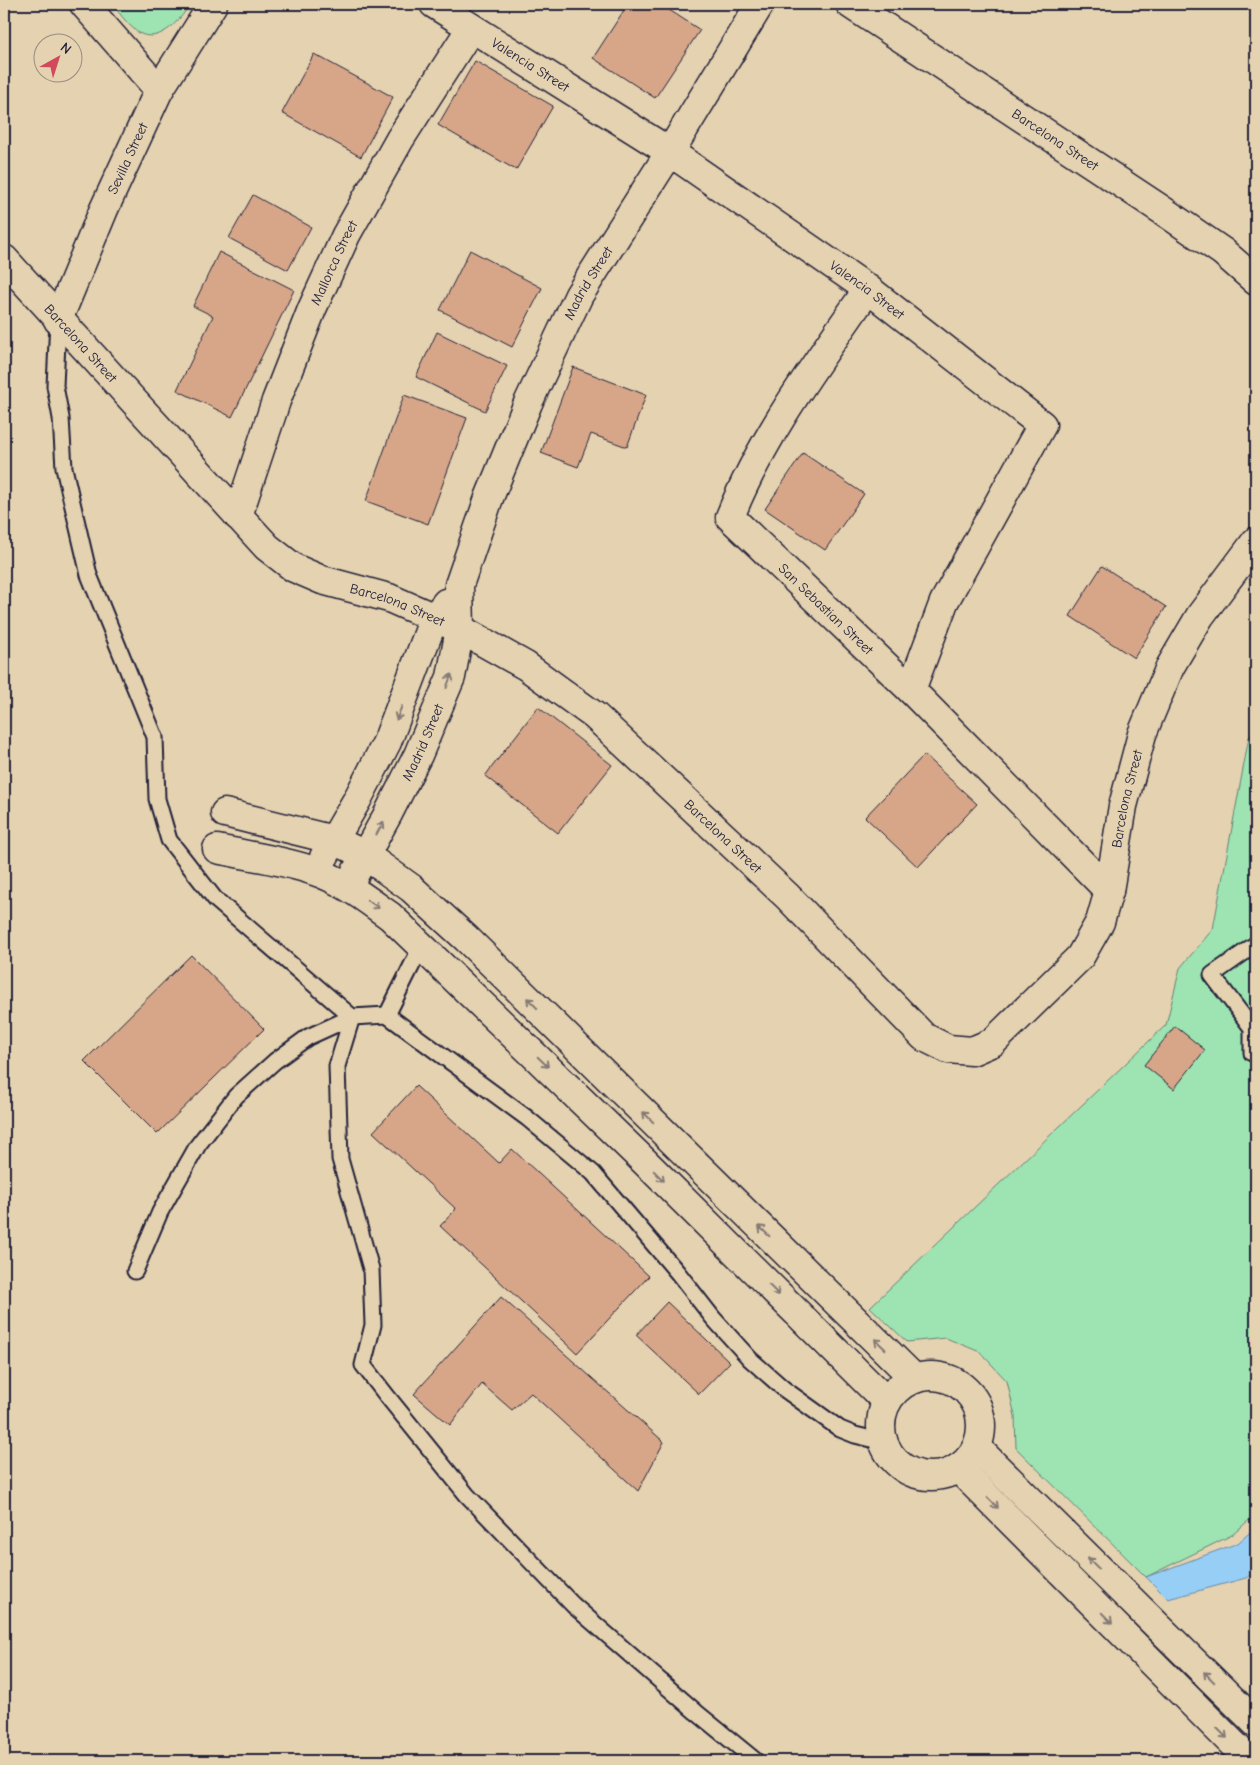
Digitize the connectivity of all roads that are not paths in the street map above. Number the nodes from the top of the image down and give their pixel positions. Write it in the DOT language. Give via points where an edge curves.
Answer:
graph roads {
  1 [pos="84,4"];
  2 [pos="213,4"];
  3 [pos="434,4"];
  4 [pos="760,4"];
  5 [pos="850,4"];
  6 [pos="471,28"];
  7 [pos="159,90"];
  8 [pos="670,152"];
  9 [pos="4,259"];
  10 [pos="1256,281"];
  11 [pos="868,289"];
  12 [pos="58,320"];
  13 [pos="238,516"];
  14 [pos="1256,541"];
  15 [pos="459,586"];
  16 [pos="434,618"];
  17 [pos="460,630"];
  18 [pos="911,690"];
  19 [pos="225,813"];
  20 [pos="334,840"];
  21 [pos="217,849"];
  22 [pos="365,855"];
  23 [pos="316,871"];
  24 [pos="348,886"];
  25 [pos="1109,891"];
  26 [pos="1256,944"];
  27 [pos="422,945"];
  28 [pos="387,1015"];
  29 [pos="352,1017"];
  30 [pos="1252,1053"];
  31 [pos="135,1271"];
  32 [pos="915,1378"];
  33 [pos="887,1402"];
  34 [pos="884,1442"];
  35 [pos="977,1448"];
  36 [pos="958,1468"];
  37 [pos="1256,1723"];
  38 [pos="756,1761"];
  39 [pos="1250,1761"];
  1 -- 7 [label="street"];
  2 -- 7 [label="street, Sevilla Street"];
  3 -- 6 [label="street, Valencia Street"];
  4 -- 8 [label="street, Madrid Street"];
  5 -- 10 [label="street, Barcelona Street" via="1159,208 1223,252"];
  6 -- 8 [label="street, Valencia Street"];
  6 -- 13 [label="street, Mallorca Street" via="400,139 346,235 312,309 276,401"];
  7 -- 12 [label="street, Sevilla Street" via="104,209"];
  8 -- 11 [label="street, Valencia Street"];
  8 -- 15 [label="street, Madrid Street" via="579,295 528,403 489,498"];
  9 -- 12 [label="street, Barcelona Street"];
  11 -- 18 [label="street, Valencia Street" via="1042,425 944,602"];
  11 -- 18 [label="street, San Sebastian Street" via="793,398 742,488 730,516"];
  12 -- 13 [label="street, Barcelona Street"];
  12 -- 29 [label="lane" via="55,386 64,468 89,575 155,737 157,800 169,840 215,899"];
  13 -- 16 [label="street, Barcelona Street" via="266,547 294,568 322,580 389,598"];
  14 -- 25 [label="street, Barcelona Street" via="1200,616 1170,668 1142,734 1123,806"];
  15 -- 16 [label="street, Madrid Street"];
  15 -- 17 [label="street, Madrid Street"];
  16 -- 17 [label="street, Barcelona Street"];
  16 -- 20 [label="street, Madrid Street, one-way" via="387,742"];
  22 -- 17 [label="street, Madrid Street, one-way" via="418,755 451,677"];
  17 -- 25 [label="street, Barcelona Street" via="526,666 595,716 787,896 924,1037 948,1049 972,1051 992,1042 1080,958 1100,922"];
  18 -- 25 [label="street, San Sebastian Street"];
  19 -- 20 [label="street"];
  20 -- 22 [label="street"];
  20 -- 23 [label="street, Madrid Street"];
  21 -- 23 [label="street"];
  22 -- 24 [label="street, Madrid Street"];
  32 -- 22 [label="street, one-way" via="467,939 411,888"];
  23 -- 24 [label="street"];
  24 -- 27 [label="street, one-way" via="390,916"];
  26 -- 30 [label="lane" via="1212,975 1252,1028"];
  27 -- 28 [label="lane"];
  27 -- 33 [label="street, one-way"];
  28 -- 29 [label="lane"];
  28 -- 34 [label="lane" via="527,1118 593,1173 713,1318 750,1359 784,1389 840,1429"];
  29 -- 31 [label="lane" via="308,1036 274,1061 236,1096 198,1145 160,1212"];
  29 -- 38 [label="lane" via="338,1066 340,1159 371,1269 373,1325 363,1365 467,1495 573,1605"];
  32 -- 33 [label="street" via="894,1392"];
  32 -- 35 [label="street" via="934,1376 952,1380 968,1392 978,1409 982,1428"];
  33 -- 34 [label="street" via="881,1422"];
  34 -- 36 [label="street" via="896,1461 915,1473 937,1476"];
  35 -- 36 [label="street"];
  37 -- 35 [label="street, one-way"];
  36 -- 39 [label="street, one-way"];
}
